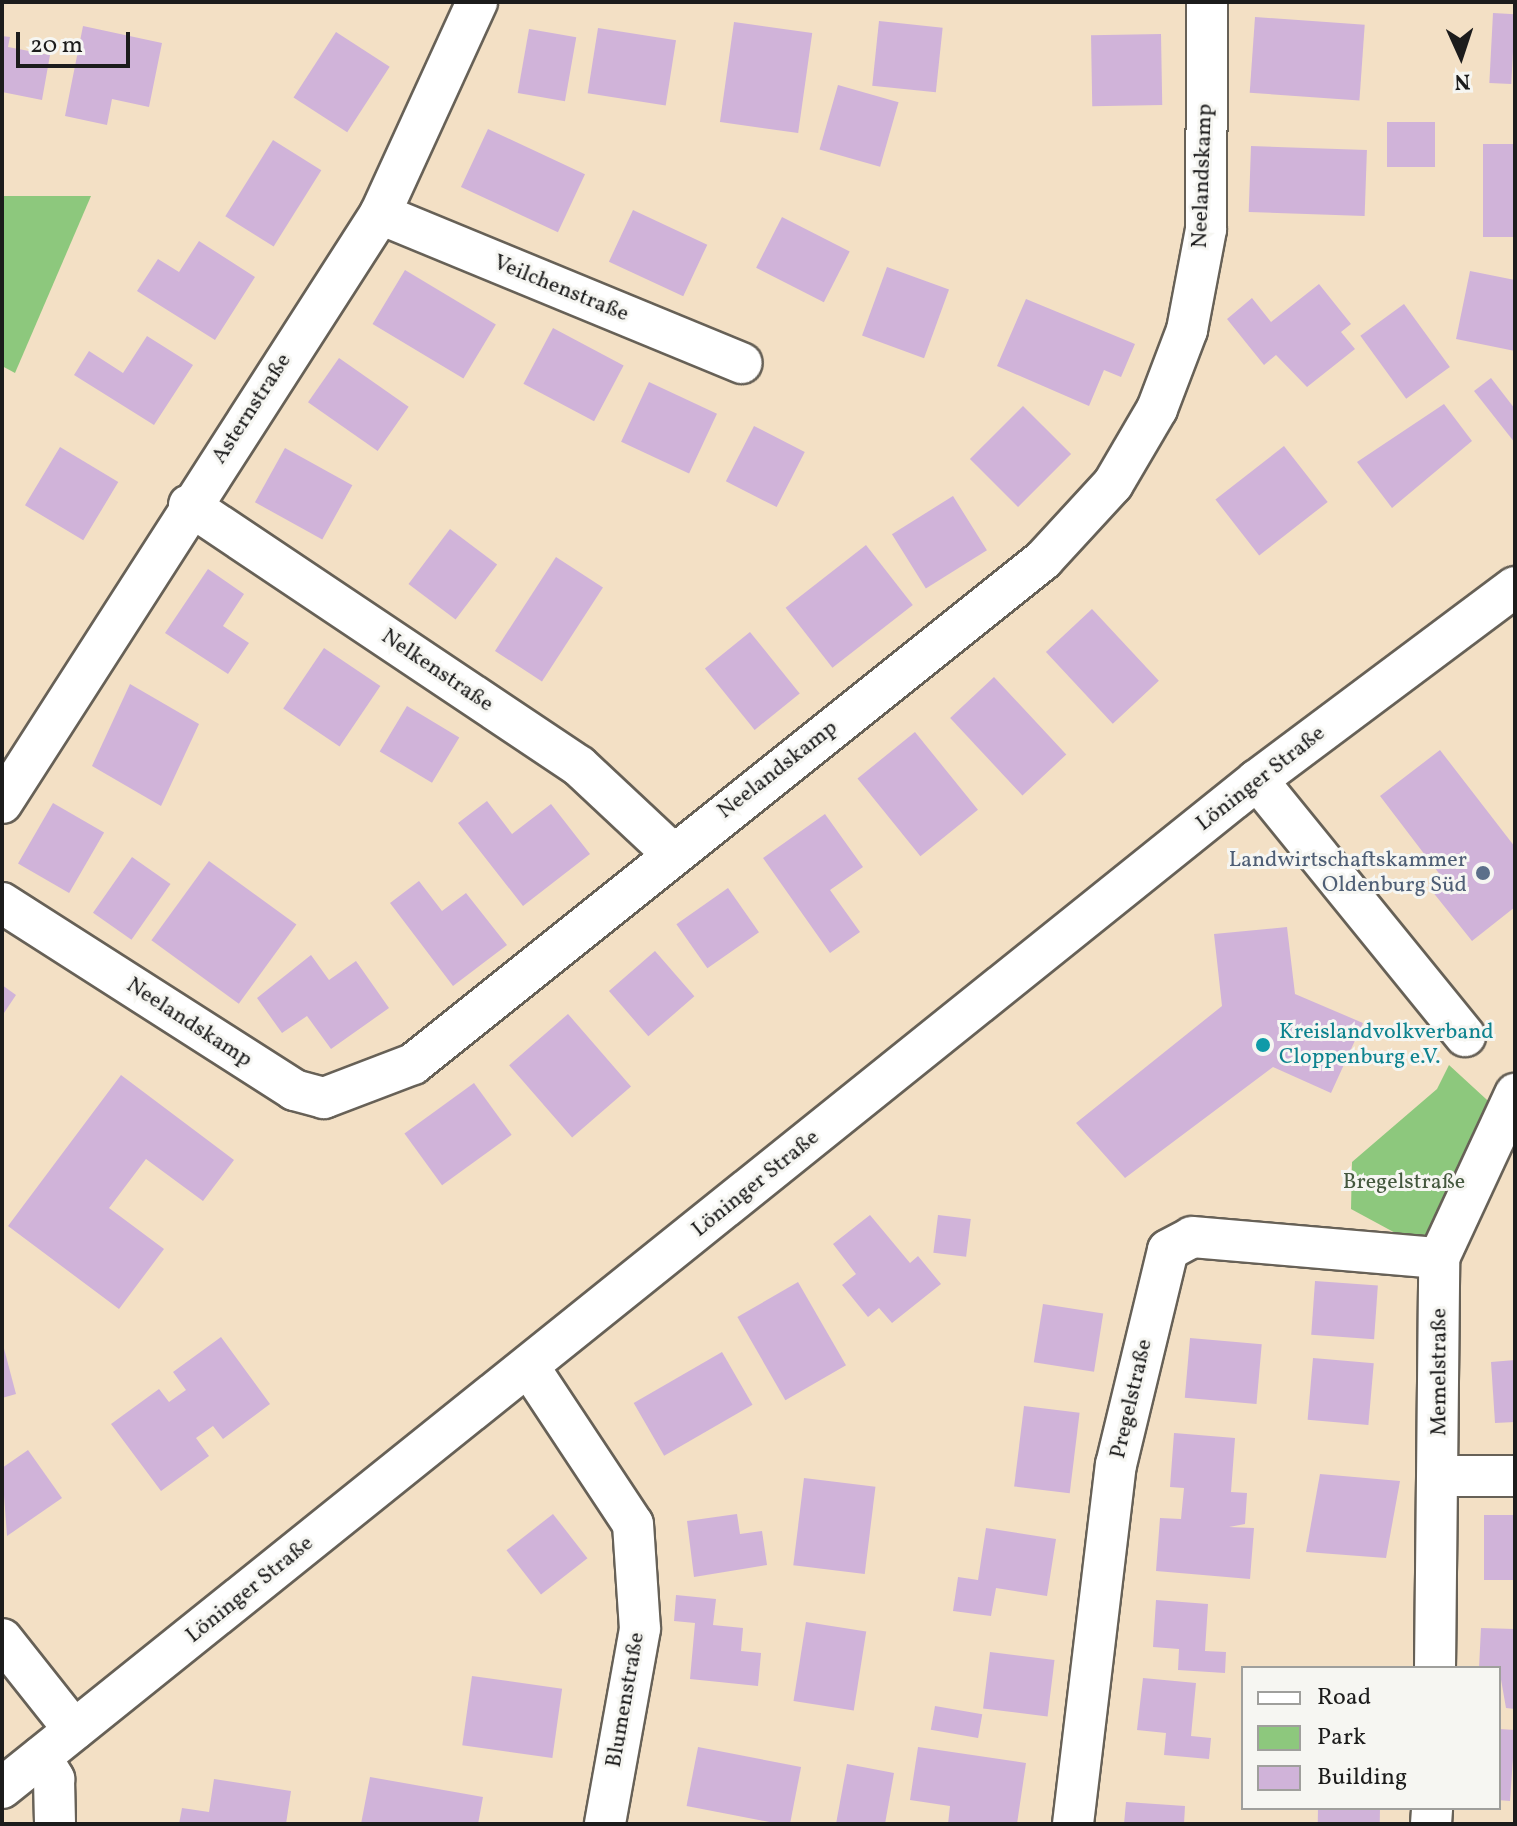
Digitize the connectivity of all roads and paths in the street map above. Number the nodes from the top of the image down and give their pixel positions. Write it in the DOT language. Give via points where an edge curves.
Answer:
graph roads {
  1 [pos="477,2"];
  2 [pos="1207,2"];
  3 [pos="380,214"];
  4 [pos="742,363"];
  5 [pos="189,505"];
  6 [pos="1515,587"];
  7 [pos="1257,780"];
  8 [pos="2,803"];
  9 [pos="673,854"];
  10 [pos="2,903"];
  11 [pos="1465,1036"];
  12 [pos="1515,1094"];
  13 [pos="1439,1258"];
  14 [pos="529,1367"];
  15 [pos="1440,1476"];
  16 [pos="1515,1476"];
  17 [pos="2,1639"];
  18 [pos="1435,1666"];
  19 [pos="74,1730"];
  20 [pos="41,1757"];
  21 [pos="2,1788"];
  22 [pos="55,1824"];
  23 [pos="605,1824"];
  24 [pos="1073,1824"];
  1 -- 3 [label="street, Asternstraße"];
  2 -- 9 [label="street, Neelandskamp" via="1206,229 1187,330 1157,409 1113,484 1043,560"];
  3 -- 4 [label="street, Veilchenstraße"];
  3 -- 5 [label="street, Asternstraße"];
  5 -- 8 [label="street, Asternstraße"];
  5 -- 9 [label="street, Nelkenstraße" via="579,766"];
  6 -- 7 [label="street, Löninger Straße"];
  7 -- 11 [label="street"];
  7 -- 14 [label="street, Löninger Straße"];
  9 -- 10 [label="street, Neelandskamp" via="413,1064 324,1098 294,1090"];
  12 -- 13 [label="street, Memelstraße"];
  13 -- 15 [label="street, Memelstraße"];
  13 -- 24 [label="street, Pregelstraße" via="1192,1237 1168,1250 1116,1465"];
  14 -- 19 [label="street, Löninger Straße"];
  14 -- 23 [label="street, Blumenstraße" via="633,1524 640,1629"];
  15 -- 16 [label="street"];
  15 -- 18 [label="street, Memelstraße"];
  17 -- 19 [label="street"];
  19 -- 20 [label="street, Löninger Straße"];
  20 -- 21 [label="street, Löninger Straße"];
  20 -- 22 [label="street" via="57,1792"];
}
